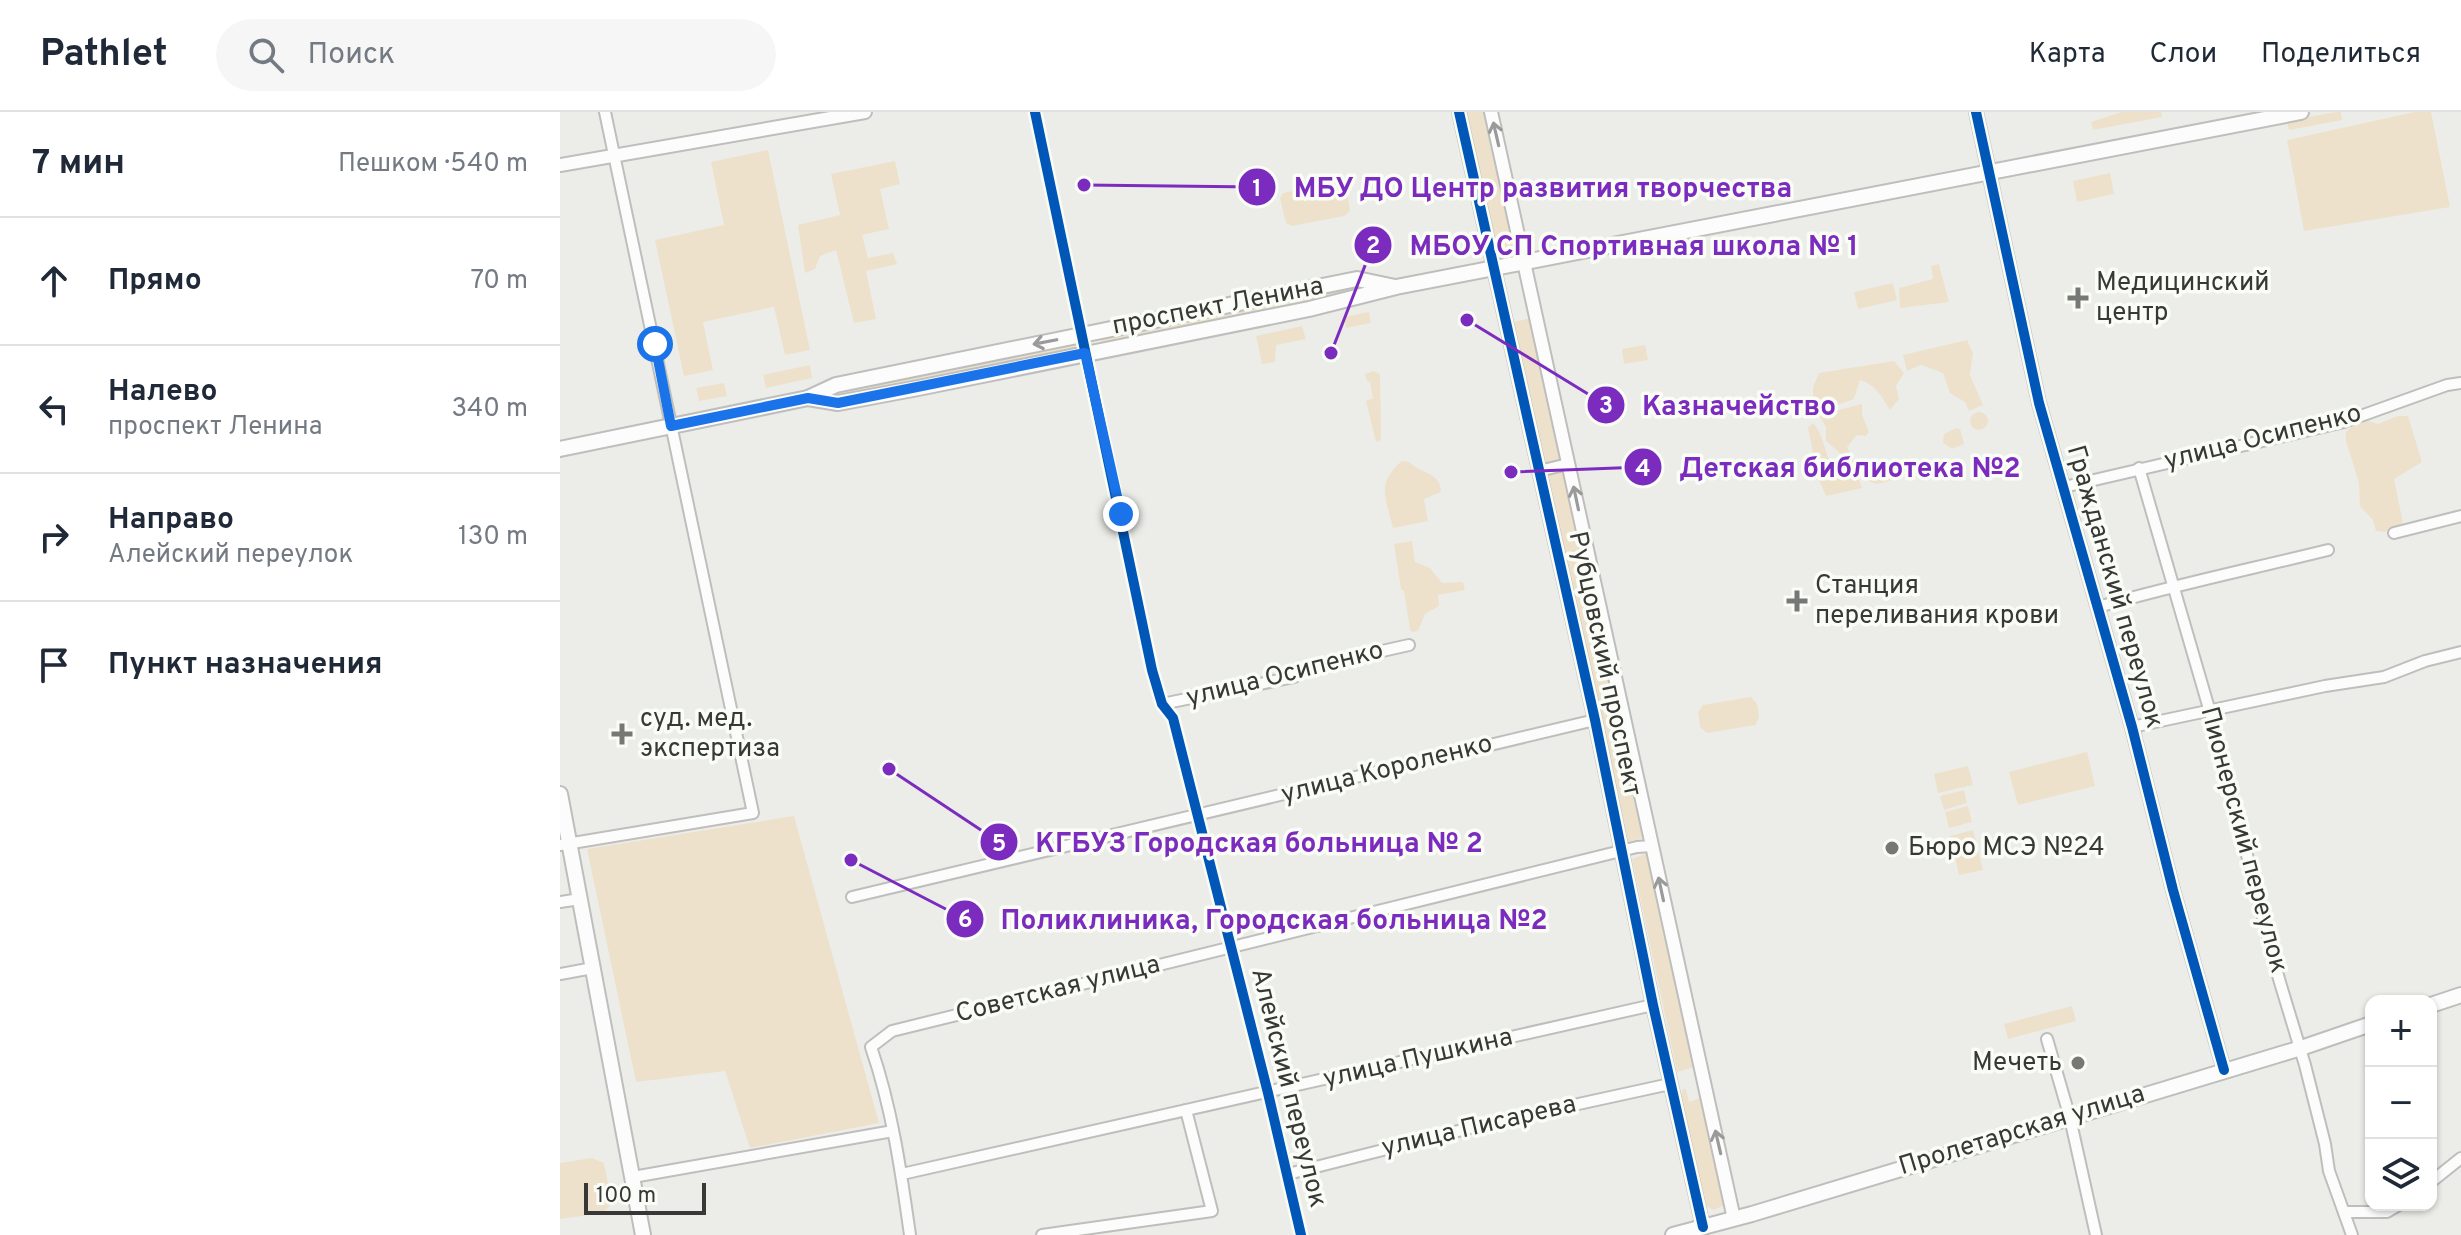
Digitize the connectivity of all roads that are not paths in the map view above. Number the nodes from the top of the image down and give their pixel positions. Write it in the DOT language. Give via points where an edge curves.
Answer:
graph roads {
  1 [pos="605,112"];
  2 [pos="865,112"];
  3 [pos="1035,112"];
  4 [pos="1459,112"];
  5 [pos="1491,112"];
  6 [pos="1976,112"];
  7 [pos="2301,112"];
  8 [pos="613,154"];
  9 [pos="560,165"];
  10 [pos="1990,172"];
  11 [pos="1525,263"];
  12 [pos="1493,269"];
  13 [pos="1368,280"];
  14 [pos="1396,287"];
  15 [pos="1372,295"];
  16 [pos="1081,335"];
  17 [pos="1085,353"];
  18 [pos="2461,383"];
  19 [pos="833,394"];
  20 [pos="671,426"];
  21 [pos="560,449"];
  22 [pos="1568,464"];
  23 [pos="2139,468"];
  24 [pos="1539,471"];
  25 [pos="2064,487"];
  26 [pos="2461,516"];
  27 [pos="2394,533"];
  28 [pos="2328,550"];
  29 [pos="2174,585"];
  30 [pos="2098,607"];
  31 [pos="1409,645"];
  32 [pos="2461,652"];
  33 [pos="1162,704"];
  34 [pos="2210,712"];
  35 [pos="1595,720"];
  36 [pos="2132,727"];
  37 [pos="560,794"];
  38 [pos="1196,817"];
  39 [pos="565,844"];
  40 [pos="1652,846"];
  41 [pos="1622,851"];
  42 [pos="852,897"];
  43 [pos="580,899"];
  44 [pos="560,902"];
  45 [pos="1230,946"];
  46 [pos="593,968"];
  47 [pos="560,974"];
  48 [pos="2461,995"];
  49 [pos="2437,1003"];
  50 [pos="1653,1005"];
  51 [pos="2365,1026"];
  52 [pos="2047,1039"];
  53 [pos="2301,1048"];
  54 [pos="2224,1070"];
  55 [pos="1670,1084"];
  56 [pos="1268,1093"];
  57 [pos="1186,1110"];
  58 [pos="2070,1118"];
  59 [pos="893,1131"];
  60 [pos="2461,1158"];
  61 [pos="902,1174"];
  62 [pos="1288,1174"];
  63 [pos="633,1177"];
  64 [pos="2437,1177"];
  65 [pos="2389,1211"];
  66 [pos="2344,1212"];
  67 [pos="1734,1219"];
  68 [pos="1703,1227"];
  69 [pos="643,1235"];
  70 [pos="910,1235"];
  71 [pos="1042,1235"];
  72 [pos="1301,1235"];
  73 [pos="1676,1235"];
  74 [pos="2096,1235"];
  75 [pos="2352,1235"];
  1 -- 8 [label="street"];
  2 -- 8 [label="street"];
  3 -- 16 [label="street, Алейский переулок"];
  4 -- 12 [label="street, Рубцовский проспект"];
  11 -- 5 [label="street, Рубцовский проспект, one-way"];
  6 -- 10 [label="street, Гражданский переулок"];
  7 -- 10 [label="main road, проспект Ленина"];
  8 -- 9 [label="street"];
  8 -- 20 [label="street"];
  10 -- 11 [label="main road, проспект Ленина"];
  10 -- 25 [label="street, Гражданский переулок" via="2025,346"];
  11 -- 12 [label="main road, проспект Ленина"];
  11 -- 22 [label="street, Рубцовский проспект"];
  12 -- 14 [label="main road, проспект Ленина"];
  12 -- 24 [label="street, Рубцовский проспект"];
  13 -- 14 [label="main road, проспект Ленина"];
  13 -- 15 [label="main road"];
  13 -- 16 [label="main road, проспект Ленина"];
  14 -- 15 [label="main road, проспект Ленина"];
  15 -- 17 [label="main road, проспект Ленина"];
  16 -- 17 [label="street, Алейский переулок"];
  16 -- 19 [label="main road, проспект Ленина, one-way"];
  17 -- 19 [label="main road, проспект Ленина" via="918,388"];
  17 -- 33 [label="street, Алейский переулок"];
  18 -- 23 [label="street, улица Осипенко" via="2344,422"];
  19 -- 20 [label="main road, проспект Ленина"];
  20 -- 21 [label="main road, проспект Ленина"];
  20 -- 39 [label="street" via="753,813"];
  22 -- 24 [label="street"];
  40 -- 22 [label="street, Рубцовский проспект, one-way"];
  23 -- 25 [label="street, улица Осипенко"];
  23 -- 29 [label="street, Пионерский переулок"];
  24 -- 35 [label="street, Рубцовский проспект"];
  25 -- 30 [label="street, Гражданский переулок"];
  26 -- 27 [label="street"];
  28 -- 29 [label="street"];
  29 -- 30 [label="street"];
  29 -- 34 [label="street, Пионерский переулок"];
  30 -- 36 [label="street, Гражданский переулок"];
  31 -- 33 [label="street, улица Осипенко" via="1302,669 1294,677"];
  32 -- 34 [label="street" via="2384,677"];
  33 -- 38 [label="street, Алейский переулок" via="1173,718"];
  34 -- 36 [label="street"];
  34 -- 53 [label="street, Пионерский переулок"];
  35 -- 38 [label="street, улица Короленко"];
  35 -- 41 [label="street, Рубцовский проспект"];
  36 -- 54 [label="street, Гражданский переулок"];
  37 -- 39 [label="main road"];
  38 -- 42 [label="street, улица Короленко"];
  38 -- 45 [label="street, Алейский переулок"];
  39 -- 43 [label="main road"];
  40 -- 41 [label="street, Советская улица"];
  67 -- 40 [label="street, Рубцовский проспект, one-way"];
  41 -- 45 [label="street, Советская улица"];
  41 -- 50 [label="street, Рубцовский проспект"];
  43 -- 44 [label="street"];
  43 -- 46 [label="main road"];
  45 -- 56 [label="street, Алейский переулок"];
  45 -- 59 [label="street, Советская улица" via="892,1031 871,1047"];
  46 -- 47 [label="street"];
  46 -- 63 [label="main road"];
  48 -- 49 [label="main road"];
  50 -- 55 [label="street, Рубцовский проспект"];
  50 -- 56 [label="street, улица Пушкина"];
  51 -- 53 [label="main road, Пролетарская улица"];
  52 -- 58 [label="street"];
  53 -- 54 [label="main road, Пролетарская улица"];
  53 -- 66 [label="street, Пионерский переулок" via="2329,1171"];
  54 -- 58 [label="main road, Пролетарская улица"];
  55 -- 62 [label="street, улица Писарева"];
  55 -- 68 [label="street, Рубцовский проспект"];
  56 -- 57 [label="street, улица Пушкина"];
  56 -- 62 [label="street, Алейский переулок"];
  57 -- 61 [label="street, улица Пушкина"];
  57 -- 71 [label="street" via="1212,1211"];
  58 -- 67 [label="main road, Пролетарская улица"];
  58 -- 74 [label="street"];
  59 -- 61 [label="street"];
  59 -- 63 [label="street"];
  60 -- 64 [label="street"];
  61 -- 70 [label="street"];
  62 -- 72 [label="street, Алейский переулок"];
  63 -- 69 [label="main road"];
  65 -- 66 [label="street"];
  66 -- 75 [label="street, Пионерский переулок"];
  67 -- 68 [label="main road, Пролетарская улица"];
  68 -- 73 [label="main road, Пролетарская улица"];
}
